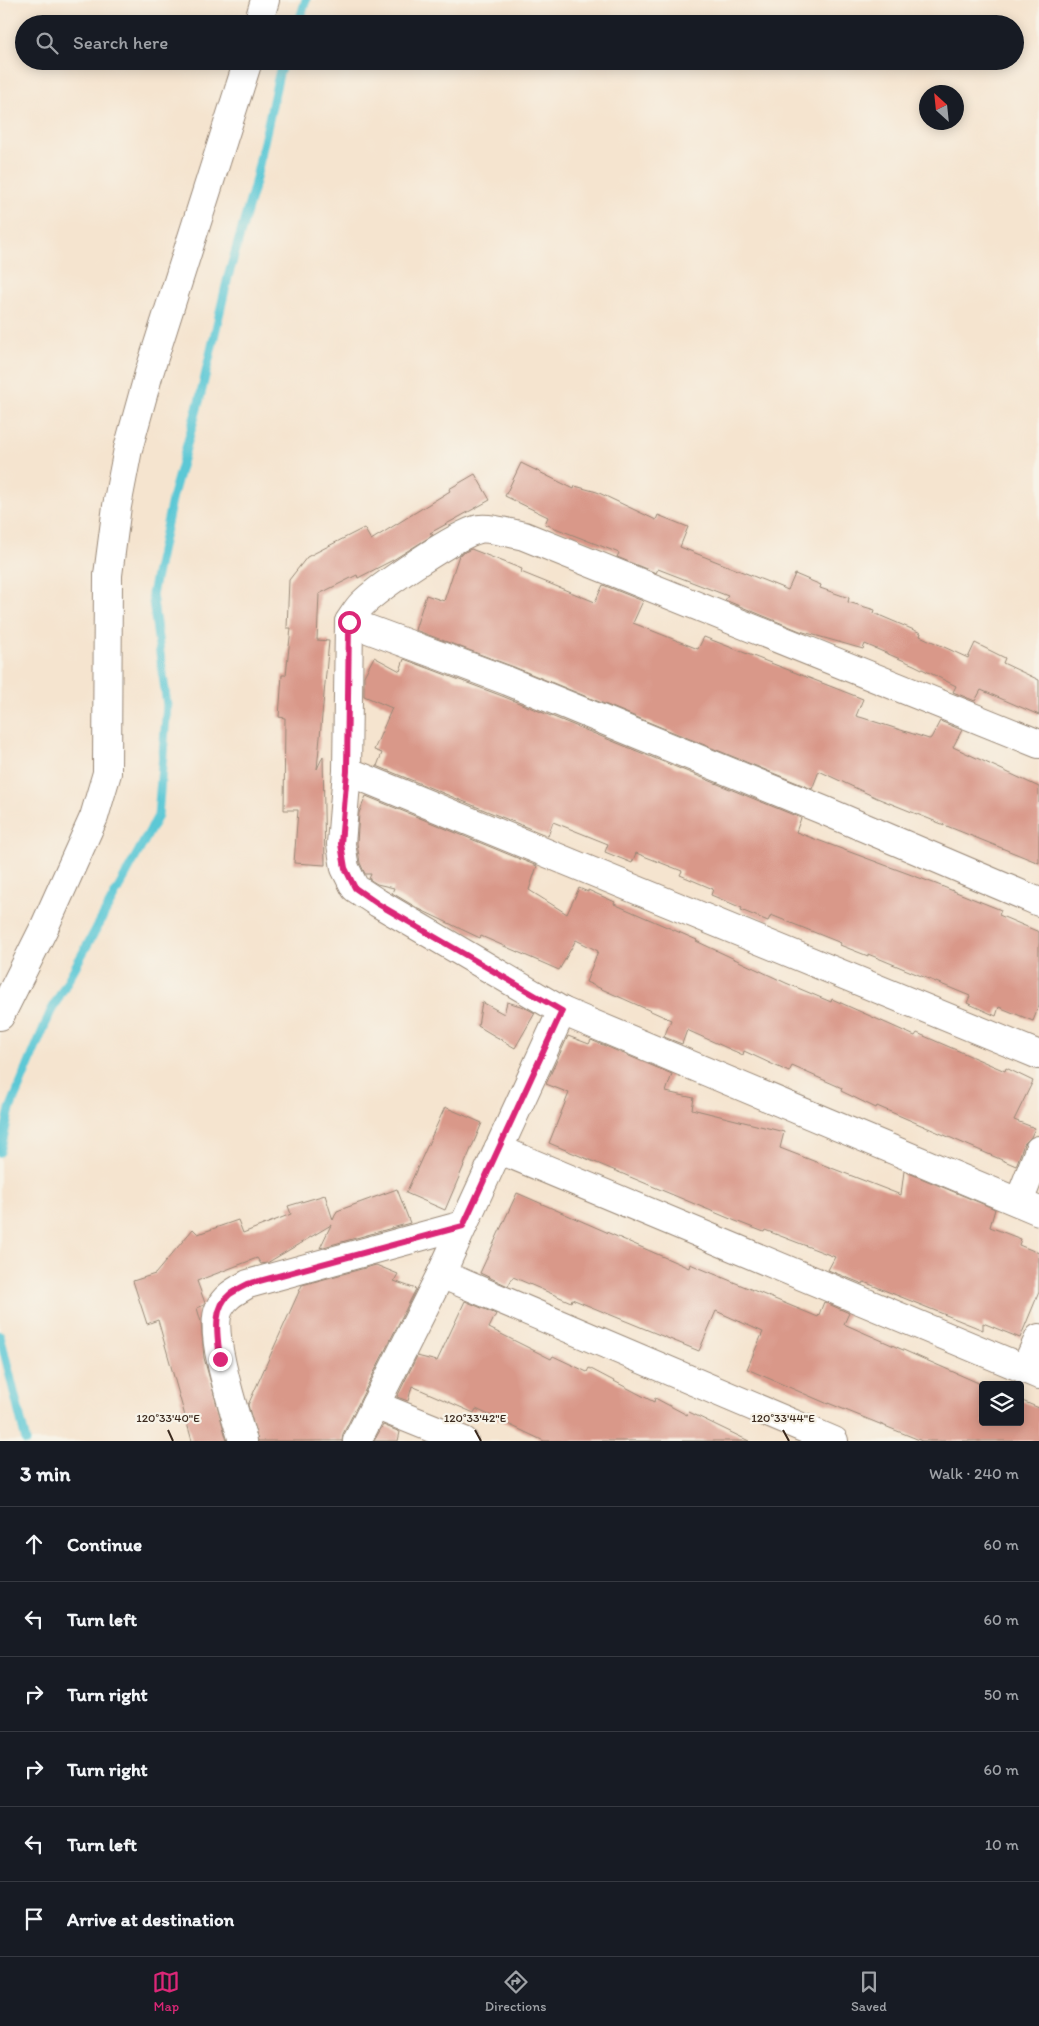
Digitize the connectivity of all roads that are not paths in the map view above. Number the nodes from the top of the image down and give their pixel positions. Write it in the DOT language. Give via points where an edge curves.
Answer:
graph roads {
  1 [pos="265,0"];
  2 [pos="261,15"];
  3 [pos="245,70"];
  4 [pos="349,622"];
  5 [pos="1039,744"];
  6 [pos="347,771"];
  7 [pos="1039,902"];
  8 [pos="562,1011"];
  9 [pos="0,1016"];
  10 [pos="1039,1055"];
  11 [pos="498,1149"];
  12 [pos="1039,1150"];
  13 [pos="1029,1207"];
  14 [pos="463,1226"];
  15 [pos="441,1274"];
  16 [pos="1039,1338"];
  17 [pos="1032,1372"];
  18 [pos="375,1405"];
  19 [pos="243,1441"];
  20 [pos="357,1441"];
  21 [pos="464,1441"];
  22 [pos="834,1441"];
  1 -- 2 [label="street"];
  3 -- 9 [label="street" via="128,448 108,575 107,773 94,817"];
  4 -- 5 [label="street" via="378,590 450,542 480,528 524,536"];
  4 -- 6 [label="street"];
  4 -- 7 [label="street" via="508,681"];
  6 -- 8 [label="street" via="341,844 345,868 355,888"];
  6 -- 10 [label="street"];
  8 -- 11 [label="street"];
  8 -- 13 [label="street"];
  11 -- 14 [label="street"];
  11 -- 17 [label="street"];
  12 -- 13 [label="street"];
  14 -- 15 [label="street"];
  14 -- 19 [label="street" via="248,1284 229,1295 219,1310 220,1359"];
  15 -- 18 [label="street"];
  15 -- 22 [label="street"];
  16 -- 17 [label="street"];
  18 -- 20 [label="street"];
  18 -- 21 [label="street"];
}
